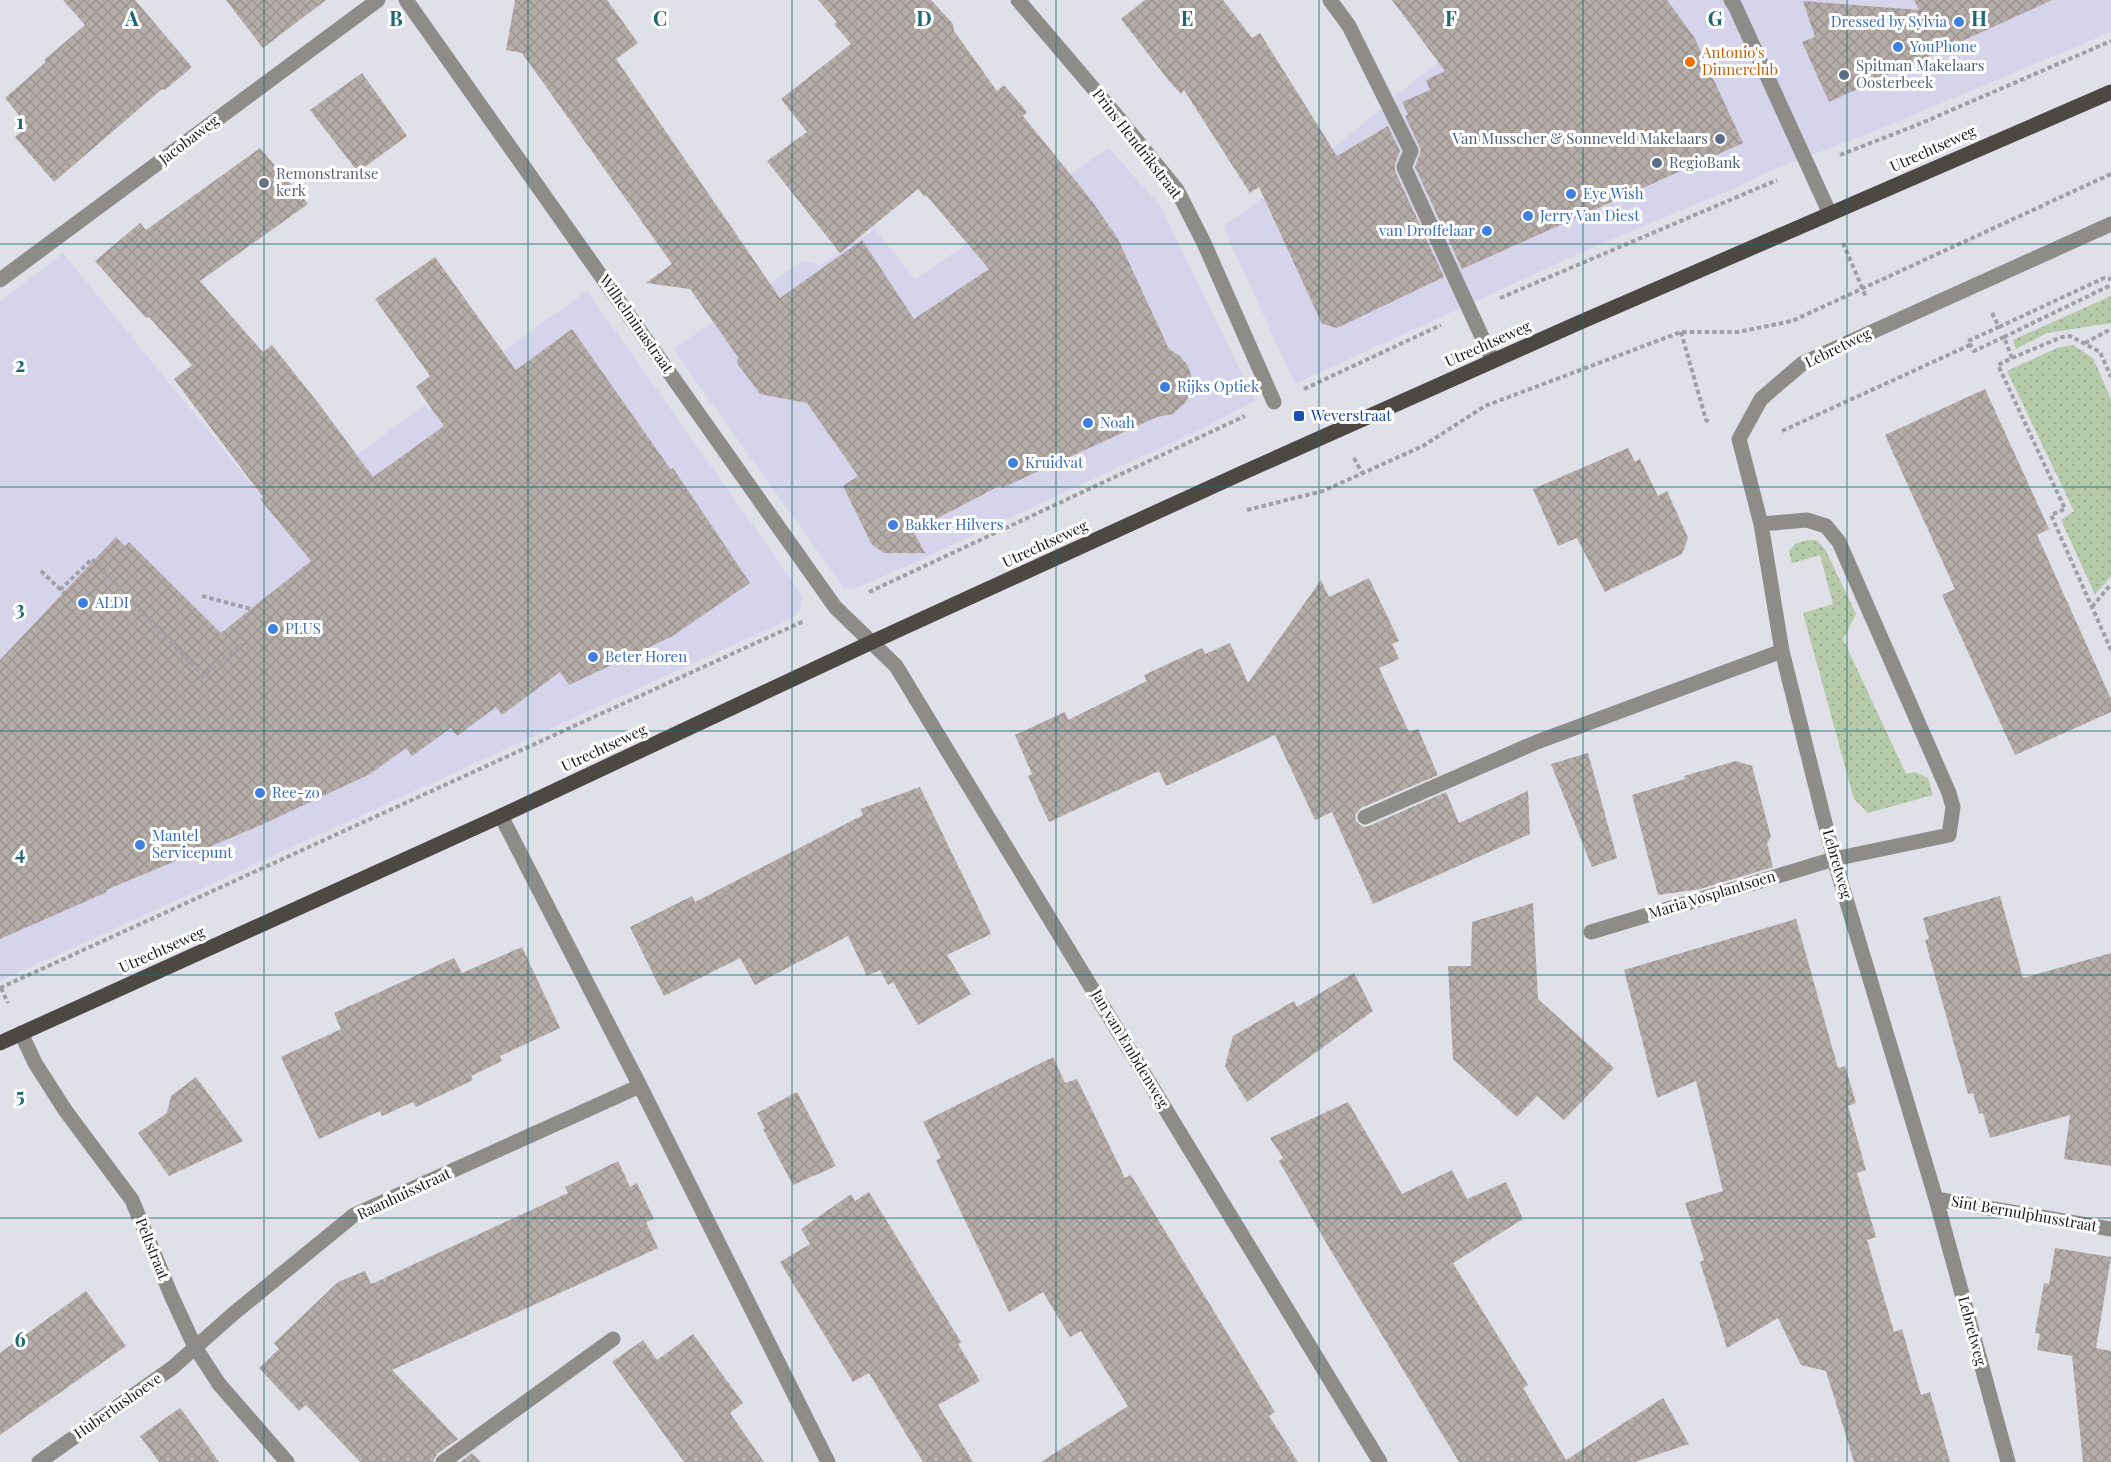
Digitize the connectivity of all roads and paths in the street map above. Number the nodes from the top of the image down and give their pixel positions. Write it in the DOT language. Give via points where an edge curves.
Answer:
graph roads {
  1 [pos="378,0"];
  2 [pos="406,0"];
  3 [pos="1018,0"];
  4 [pos="1330,0"];
  5 [pos="1735,2"];
  6 [pos="2111,41"];
  7 [pos="2111,92"];
  8 [pos="1808,167"];
  9 [pos="2111,174"];
  10 [pos="1830,214"];
  11 [pos="2111,224"];
  12 [pos="2111,279"];
  13 [pos="0,280"];
  14 [pos="2111,285"];
  15 [pos="1862,289"];
  16 [pos="1470,312"];
  17 [pos="1999,327"];
  18 [pos="1880,328"];
  19 [pos="2111,329"];
  20 [pos="1992,330"];
  21 [pos="1681,332"];
  22 [pos="2004,337"];
  23 [pos="2084,343"];
  24 [pos="1970,345"];
  25 [pos="2012,357"];
  26 [pos="1493,361"];
  27 [pos="2111,376"];
  28 [pos="1274,402"];
  29 [pos="1738,439"];
  30 [pos="1351,452"];
  31 [pos="1362,473"];
  32 [pos="1240,512"];
  33 [pos="1761,524"];
  34 [pos="41,571"];
  35 [pos="2111,584"];
  36 [pos="202,596"];
  37 [pos="835,607"];
  38 [pos="2092,607"];
  39 [pos="251,609"];
  40 [pos="872,642"];
  41 [pos="242,644"];
  42 [pos="2111,650"];
  43 [pos="1782,651"];
  44 [pos="501,816"];
  45 [pos="1365,817"];
  46 [pos="1834,858"];
  47 [pos="1591,932"];
  48 [pos="0,988"];
  49 [pos="21,1033"];
  50 [pos="0,1043"];
  51 [pos="640,1086"];
  52 [pos="1936,1199"];
  53 [pos="2111,1229"];
  54 [pos="613,1339"];
  55 [pos="195,1347"];
  56 [pos="39,1462"];
  57 [pos="287,1462"];
  58 [pos="443,1462"];
  59 [pos="828,1462"];
  60 [pos="1380,1462"];
  61 [pos="2008,1462"];
  1 -- 13 [label="street, Jacobaweg"];
  2 -- 37 [label="street, Wilhelminastraat"];
  3 -- 28 [label="street, Prins Hendrikstraat" via="1177,190"];
  4 -- 16 [label="street" via="1349,26 1411,151 1404,167"];
  5 -- 8 [label="street"];
  6 -- 8 [label="path, Utrechtseweg" via="1917,125"];
  7 -- 10 [label="main road, Utrechtseweg"];
  8 -- 10 [label="street"];
  8 -- 16 [label="path, Utrechtseweg"];
  9 -- 15 [label="path"];
  10 -- 15 [label="path"];
  10 -- 26 [label="main road, Utrechtseweg"];
  11 -- 18 [label="street"];
  12 -- 17 [label="path" via="2104,278"];
  14 -- 22 [label="path"];
  15 -- 18 [label="path"];
  15 -- 21 [label="path" via="1792,321 1738,332"];
  16 -- 26 [label="street"];
  16 -- 28 [label="path, Utrechtseweg"];
  18 -- 29 [label="street, Lebretweg" via="1803,363 1761,399"];
  19 -- 23 [label="path"];
  20 -- 24 [label="path" via="1968,341"];
  21 -- 29 [label="path" via="1706,420"];
  21 -- 31 [label="path" via="1485,406 1423,446"];
  22 -- 24 [label="path" via="1974,351"];
  22 -- 25 [label="path"];
  23 -- 25 [label="path" via="2070,336 2062,337"];
  23 -- 27 [label="path" via="2100,352"];
  24 -- 29 [label="path" via="1786,431"];
  25 -- 38 [label="path" via="1998,365 2065,509 2051,515"];
  26 -- 40 [label="main road, Utrechtseweg"];
  28 -- 37 [label="path, Utrechtseweg"];
  29 -- 33 [label="street, Lebretweg"];
  30 -- 31 [label="path"];
  31 -- 32 [label="path" via="1323,491"];
  33 -- 43 [label="street, Lebretweg"];
  33 -- 46 [label="street, Maria Vosplantsoen" via="1807,520 1826,526 1839,542 1953,807 1949,835"];
  34 -- 41 [label="path" via="62,592 92,559 203,676"];
  35 -- 38 [label="path"];
  36 -- 39 [label="path"];
  37 -- 40 [label="street, Wilhelminastraat"];
  37 -- 48 [label="path, Utrechtseweg"];
  38 -- 42 [label="path"];
  40 -- 44 [label="main road, Utrechtseweg"];
  40 -- 60 [label="street, Jan van Embdenweg" via="896,666"];
  43 -- 45 [label="street" via="1537,742"];
  43 -- 46 [label="street, Lebretweg"];
  44 -- 49 [label="main road, Utrechtseweg"];
  44 -- 51 [label="street"];
  46 -- 47 [label="street, Maria Vosplantsoen"];
  46 -- 52 [label="street, Lebretweg"];
  49 -- 50 [label="main road, Utrechtseweg"];
  49 -- 55 [label="street, Peltstraat" via="65,1110 132,1200"];
  51 -- 55 [label="street, Raanhuisstraat" via="354,1215"];
  51 -- 59 [label="street"];
  52 -- 53 [label="street, Sint Bernulphusstraat"];
  52 -- 61 [label="street, Lebretweg"];
  54 -- 58 [label="street"];
  55 -- 56 [label="street, Hubertushoeve" via="172,1368"];
  55 -- 57 [label="street, Peltstraat" via="219,1384"];
}
